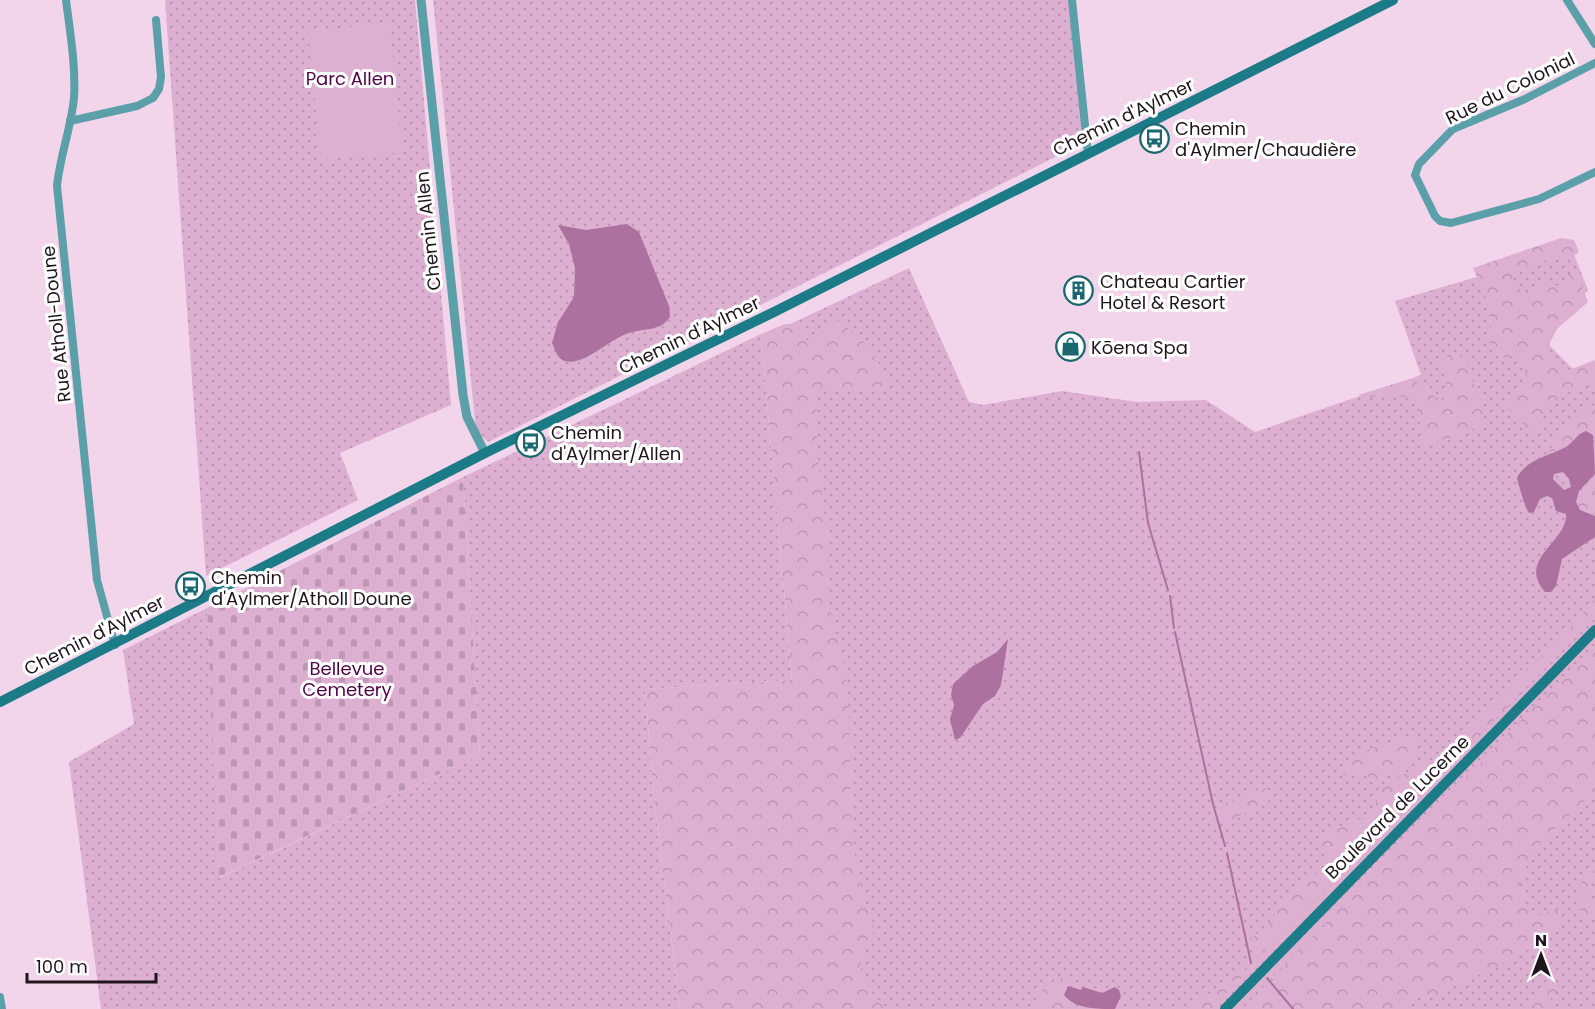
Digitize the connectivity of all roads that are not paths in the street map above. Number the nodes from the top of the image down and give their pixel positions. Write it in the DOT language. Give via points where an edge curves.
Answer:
graph roads {
  1 [pos="66,0"];
  2 [pos="421,0"];
  3 [pos="1072,0"];
  4 [pos="1393,0"];
  5 [pos="1568,0"];
  6 [pos="156,20"];
  7 [pos="1595,44"];
  8 [pos="1595,63"];
  9 [pos="70,121"];
  10 [pos="1089,154"];
  11 [pos="1595,172"];
  12 [pos="485,453"];
  13 [pos="1595,630"];
  14 [pos="115,645"];
  15 [pos="0,702"];
  16 [pos="0,997"];
  17 [pos="2,1009"];
  18 [pos="1225,1009"];
  1 -- 9 [label="street, Rue Atholl-Doune" via="74,72"];
  2 -- 12 [label="street, Chemin Allen" via="463,394 467,417"];
  3 -- 10 [label="street"];
  4 -- 10 [label="main road, Chemin d'Aylmer"];
  5 -- 7 [label="street"];
  6 -- 9 [label="street" via="162,77 153,99"];
  8 -- 11 [label="street, Rue du Colonial" via="1525,99 1460,125 1416,169 1417,180 1435,216 1451,223 1539,199"];
  9 -- 14 [label="street, Rue Atholl-Doune" via="57,186 98,580"];
  10 -- 12 [label="main road, Chemin d'Aylmer"];
  12 -- 14 [label="main road, Chemin d'Aylmer"];
  13 -- 18 [label="main road, Boulevard de Lucerne"];
  14 -- 15 [label="main road, Chemin d'Aylmer"];
  16 -- 17 [label="street"];
}
